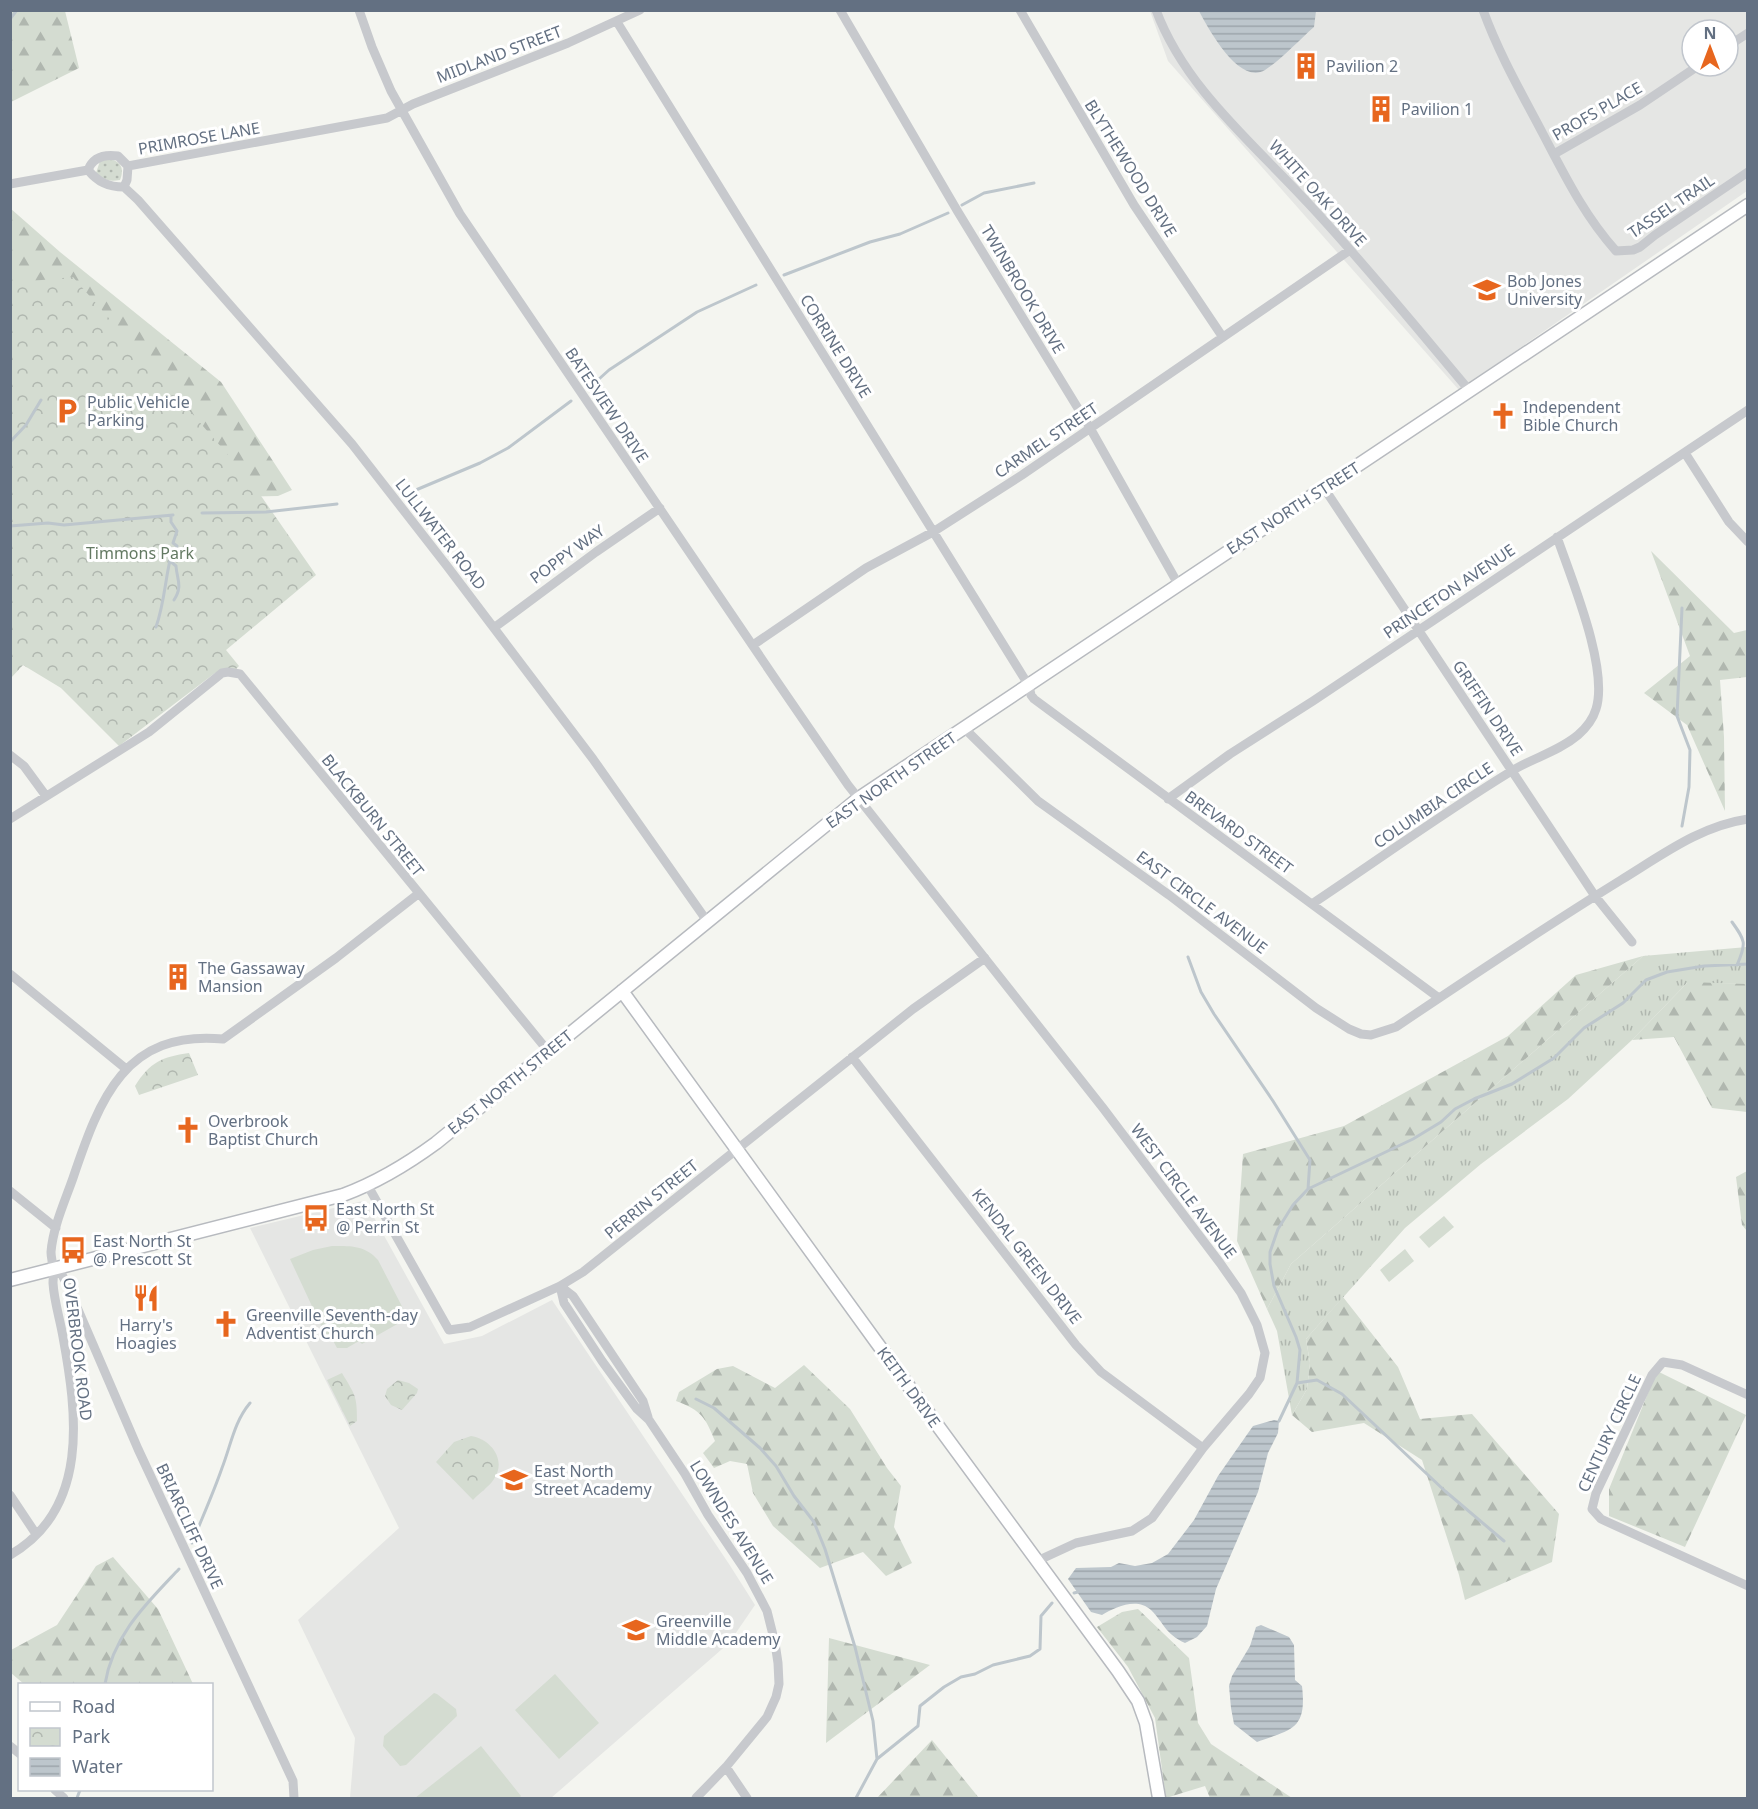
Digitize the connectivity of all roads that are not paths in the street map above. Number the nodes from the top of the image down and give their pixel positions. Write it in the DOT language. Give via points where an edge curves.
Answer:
graph roads {
  1 [pos="359,10"];
  2 [pos="640,10"];
  3 [pos="840,10"];
  4 [pos="1020,10"];
  5 [pos="1156,10"];
  6 [pos="1483,10"];
  7 [pos="617,21"];
  8 [pos="1680,78"];
  9 [pos="402,111"];
  10 [pos="1554,154"];
  11 [pos="128,166"];
  12 [pos="88,171"];
  13 [pos="1748,172"];
  14 [pos="10,184"];
  15 [pos="124,187"];
  16 [pos="1748,205"];
  17 [pos="1350,250"];
  18 [pos="1222,336"];
  19 [pos="1469,390"];
  20 [pos="1748,410"];
  21 [pos="1090,428"];
  22 [pos="1685,453"];
  23 [pos="1324,488"];
  24 [pos="660,508"];
  25 [pos="933,532"];
  26 [pos="1557,537"];
  27 [pos="1748,542"];
  28 [pos="1178,584"];
  29 [pos="495,627"];
  30 [pos="1417,630"];
  31 [pos="753,645"];
  32 [pos="1029,686"];
  33 [pos="964,728"];
  34 [pos="10,755"];
  35 [pos="1512,771"];
  36 [pos="46,796"];
  37 [pos="860,798"];
  38 [pos="1168,799"];
  39 [pos="10,819"];
  40 [pos="1748,819"];
  41 [pos="418,894"];
  42 [pos="1595,896"];
  43 [pos="1312,904"];
  44 [pos="706,921"];
  45 [pos="1632,942"];
  46 [pos="985,958"];
  47 [pos="10,974"];
  48 [pos="622,991"];
  49 [pos="1439,998"];
  50 [pos="548,1051"];
  51 [pos="852,1057"];
  52 [pos="125,1068"];
  53 [pos="737,1149"];
  54 [pos="368,1186"];
  55 [pos="10,1191"];
  56 [pos="56,1228"];
  57 [pos="53,1269"];
  58 [pos="10,1280"];
  59 [pos="560,1286"];
  60 [pos="1748,1395"];
  61 [pos="649,1420"];
  62 [pos="1203,1448"];
  63 [pos="10,1495"];
  64 [pos="36,1534"];
  65 [pos="10,1555"];
  66 [pos="1037,1561"];
  67 [pos="1748,1586"];
  68 [pos="726,1767"];
  69 [pos="294,1798"];
  70 [pos="696,1798"];
  71 [pos="747,1798"];
  72 [pos="1159,1798"];
  1 -- 9 [label="street, BATESVIEW DRIVE"];
  2 -- 7 [label="street, MIDLAND STREET"];
  3 -- 21 [label="street, TWINBROOK DRIVE"];
  4 -- 18 [label="street, BLYTHEWOOD DRIVE" via="1134,205"];
  5 -- 17 [label="street, WHITE OAK DRIVE" via="1172,48 1195,80"];
  6 -- 10 [label="street, PROFS PLACE" via="1497,47"];
  7 -- 9 [label="street, MIDLAND STREET"];
  7 -- 25 [label="street, CORRINE DRIVE"];
  8 -- 10 [label="street, PROFS PLACE"];
  9 -- 11 [label="street, PRIMROSE LANE" via="387,118"];
  9 -- 24 [label="street, BATESVIEW DRIVE" via="460,214"];
  10 -- 13 [label="street, TASSEL TRAIL" via="1572,192 1616,251 1640,247"];
  11 -- 12 [label="street, PRIMROSE LANE" via="118,156 104,156 91,163"];
  11 -- 15 [label="street"];
  12 -- 14 [label="street, PRIMROSE LANE"];
  12 -- 15 [label="street, LULLWATER ROAD" via="112,187"];
  15 -- 29 [label="street, LULLWATER ROAD" via="352,444"];
  16 -- 19 [label="main road, EAST NORTH STREET"];
  17 -- 18 [label="street, CARMEL STREET"];
  17 -- 19 [label="street, WHITE OAK DRIVE"];
  18 -- 21 [label="street, CARMEL STREET"];
  19 -- 23 [label="main road, EAST NORTH STREET"];
  20 -- 22 [label="street, PRINCETON AVENUE"];
  21 -- 25 [label="street, CARMEL STREET"];
  21 -- 28 [label="street, TWINBROOK DRIVE"];
  22 -- 26 [label="street, PRINCETON AVENUE"];
  22 -- 27 [label="street" via="1729,522"];
  23 -- 28 [label="main road, EAST NORTH STREET"];
  23 -- 30 [label="street, GRIFFIN DRIVE"];
  24 -- 29 [label="street, POPPY WAY"];
  24 -- 31 [label="street, BATESVIEW DRIVE"];
  25 -- 31 [label="street, CARMEL STREET" via="867,568"];
  25 -- 32 [label="street, CORRINE DRIVE"];
  26 -- 30 [label="street, PRINCETON AVENUE"];
  26 -- 35 [label="street, COLUMBIA CIRCLE" via="1593,652 1598,699 1593,717 1580,734"];
  28 -- 32 [label="main road, EAST NORTH STREET"];
  29 -- 44 [label="street, LULLWATER ROAD"];
  30 -- 35 [label="street, GRIFFIN DRIVE"];
  30 -- 38 [label="street, PRINCETON AVENUE"];
  31 -- 37 [label="street, BATESVIEW DRIVE"];
  32 -- 33 [label="main road, EAST NORTH STREET"];
  32 -- 38 [label="street, BREVARD STREET" via="1037,703"];
  33 -- 37 [label="main road, EAST NORTH STREET"];
  33 -- 49 [label="street, EAST CIRCLE AVENUE" via="1038,801 1349,1029 1371,1035 1389,1030"];
  34 -- 36 [label="street" via="24,766"];
  35 -- 42 [label="street, GRIFFIN DRIVE"];
  35 -- 43 [label="street, COLUMBIA CIRCLE"];
  36 -- 39 [label="street"];
  36 -- 41 [label="street, BLACKBURN STREET" via="129,746 222,674 240,674"];
  37 -- 44 [label="main road, EAST NORTH STREET"];
  37 -- 46 [label="street, WEST CIRCLE AVENUE"];
  38 -- 43 [label="street, BREVARD STREET"];
  40 -- 42 [label="street, EAST CIRCLE AVENUE" via="1730,821 1689,838"];
  41 -- 50 [label="street, BLACKBURN STREET"];
  41 -- 52 [label="street" via="224,1039 193,1039 159,1046"];
  42 -- 45 [label="street, GRIFFIN DRIVE"];
  42 -- 49 [label="street, EAST CIRCLE AVENUE"];
  43 -- 49 [label="street, BREVARD STREET"];
  44 -- 48 [label="main road, EAST NORTH STREET"];
  46 -- 51 [label="street, PERRIN STREET"];
  46 -- 62 [label="street, WEST CIRCLE AVENUE" via="1220,1263 1257,1325 1265,1353 1260,1378"];
  47 -- 52 [label="street"];
  48 -- 50 [label="main road, EAST NORTH STREET"];
  48 -- 53 [label="main road, KEITH DRIVE"];
  50 -- 54 [label="main road, EAST NORTH STREET" via="410,1163"];
  51 -- 53 [label="street, PERRIN STREET"];
  51 -- 62 [label="street, KENDAL GREEN DRIVE" via="1083,1352 1101,1372"];
  52 -- 56 [label="street, OVERBROOK ROAD" via="95,1119"];
  53 -- 59 [label="street, PERRIN STREET" via="583,1272"];
  53 -- 66 [label="main road, KEITH DRIVE"];
  54 -- 57 [label="main road, EAST NORTH STREET"];
  54 -- 59 [label="street, PERRIN STREET" via="449,1330 470,1327"];
  55 -- 56 [label="street"];
  56 -- 57 [label="street, OVERBROOK ROAD" via="51,1249"];
  57 -- 58 [label="main road, EAST NORTH STREET"];
  57 -- 64 [label="street, OVERBROOK ROAD" via="74,1421 73,1450 60,1502"];
  57 -- 69 [label="street, BRIARCLIFF DRIVE" via="67,1284 138,1449 293,1781"];
  59 -- 61 [label="street, LOWNDES AVENUE" via="564,1303 602,1361"];
  59 -- 61 [label="street, LOWNDES AVENUE" via="573,1296 643,1401"];
  60 -- 67 [label="street, CENTURY CIRCLE" via="1682,1365 1664,1362 1658,1366 1596,1492 1592,1509 1601,1519"];
  61 -- 68 [label="street, LOWNDES AVENUE" via="761,1597 776,1643 776,1697 767,1717"];
  62 -- 66 [label="street, WEST CIRCLE AVENUE" via="1143,1526 1076,1543"];
  63 -- 64 [label="street"];
  64 -- 65 [label="street, OVERBROOK ROAD"];
  66 -- 72 [label="main road, KEITH DRIVE" via="1138,1701 1150,1739"];
  68 -- 70 [label="street, LOWNDES AVENUE"];
  68 -- 71 [label="street"];
}
